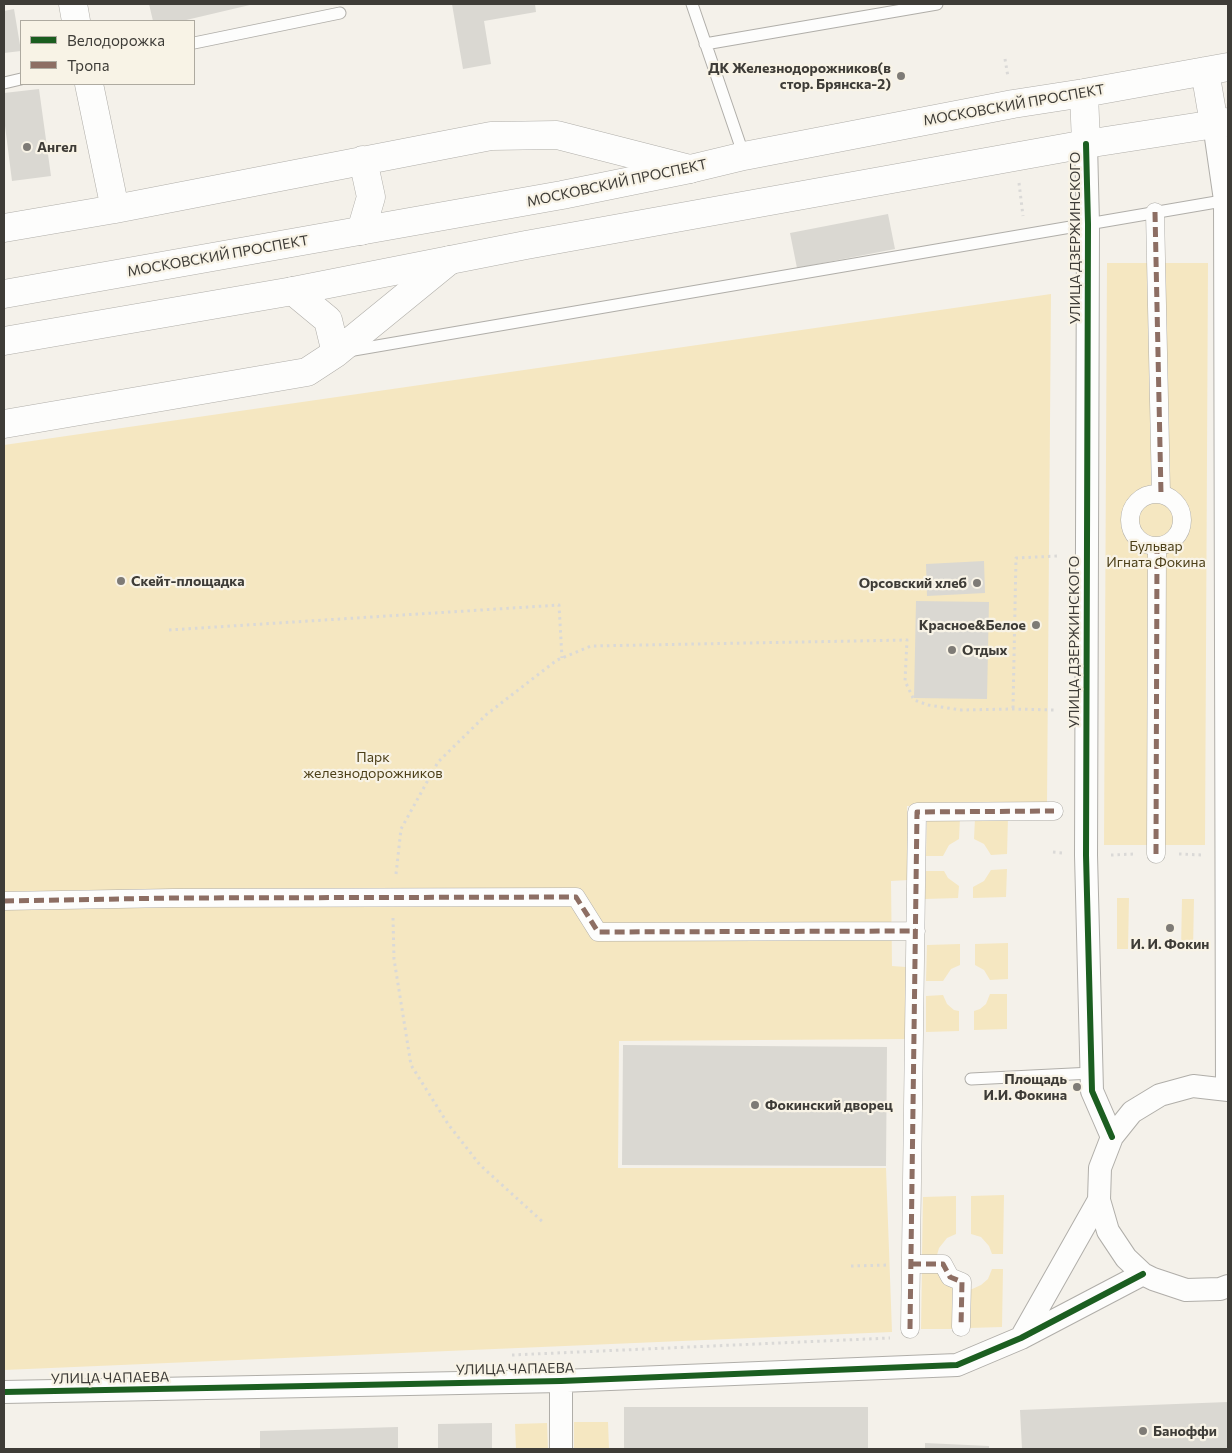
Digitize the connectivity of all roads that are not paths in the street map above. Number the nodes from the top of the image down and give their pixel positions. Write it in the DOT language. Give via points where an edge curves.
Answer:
graph roads {
  1 [pos="73,4"];
  2 [pos="692,4"];
  3 [pos="937,4"];
  4 [pos="340,14"];
  5 [pos="76,20"];
  6 [pos="195,43"];
  7 [pos="705,44"];
  8 [pos="1217,69"];
  9 [pos="20,79"];
  10 [pos="4,83"];
  11 [pos="89,85"];
  12 [pos="1084,93"];
  13 [pos="1221,123"];
  14 [pos="1086,144"];
  15 [pos="744,156"];
  16 [pos="363,160"];
  17 [pos="690,169"];
  18 [pos="1226,200"];
  19 [pos="115,209"];
  20 [pos="1155,212"];
  21 [pos="1088,224"];
  22 [pos="4,228"];
  23 [pos="361,231"];
  24 [pos="450,260"];
  25 [pos="293,291"];
  26 [pos="4,294"];
  27 [pos="4,341"];
  28 [pos="336,353"];
  29 [pos="4,424"];
  30 [pos="1161,494"];
  31 [pos="1226,534"];
  32 [pos="1157,546"];
  33 [pos="1054,811"];
  34 [pos="1156,854"];
  35 [pos="4,901"];
  36 [pos="916,931"];
  37 [pos="1092,1073"];
  38 [pos="971,1079"];
  39 [pos="1228,1090"];
  40 [pos="1112,1137"];
  41 [pos="1099,1200"];
  42 [pos="911,1264"];
  43 [pos="1144,1274"];
  44 [pos="1225,1290"];
  45 [pos="961,1327"];
  46 [pos="910,1329"];
  47 [pos="1021,1338"];
  48 [pos="561,1381"];
  49 [pos="4,1392"];
  50 [pos="561,1449"];
  1 -- 5 [label="main road"];
  2 -- 7 [label="lane"];
  3 -- 7 [label="lane"];
  4 -- 6 [label="lane"];
  7 -- 15 [label="lane"];
  8 -- 12 [label="main road, МОСКОВСКИЙ ПРОСПЕКТ"];
  8 -- 13 [label="main road"];
  9 -- 10 [label="lane"];
  11 -- 19 [label="main road"];
  12 -- 14 [label="main road"];
  12 -- 15 [label="main road, МОСКОВСКИЙ ПРОСПЕКТ"];
  13 -- 14 [label="main road"];
  13 -- 18 [label="street"];
  14 -- 21 [label="street, УЛИЦА ДЗЕРЖИНСКОГО"];
  14 -- 24 [label="main road"];
  15 -- 17 [label="main road, МОСКОВСКИЙ ПРОСПЕКТ"];
  16 -- 17 [label="main road" via="491,136 557,135"];
  16 -- 19 [label="main road"];
  16 -- 23 [label="main road" via="371,197"];
  17 -- 23 [label="main road, МОСКОВСКИЙ ПРОСПЕКТ"];
  18 -- 20 [label="lane"];
  18 -- 31 [label="street"];
  19 -- 22 [label="main road"];
  20 -- 21 [label="lane"];
  20 -- 30 [label="street"];
  21 -- 28 [label="lane"];
  21 -- 37 [label="street, УЛИЦА ДЗЕРЖИНСКОГО" via="1086,855"];
  23 -- 26 [label="main road, МОСКОВСКИЙ ПРОСПЕКТ"];
  24 -- 25 [label="main road"];
  24 -- 28 [label="main road"];
  25 -- 27 [label="main road"];
  25 -- 28 [label="main road" via="328,320"];
  28 -- 29 [label="main road" via="306,372"];
  30 -- 32 [label="street" via="1177,504 1183,522 1174,539"];
  30 -- 32 [label="street" via="1152,494 1136,504 1130,522 1139,539"];
  31 -- 39 [label="street"];
  32 -- 34 [label="street"];
  33 -- 36 [label="street" via="917,812"];
  35 -- 36 [label="street" via="576,897 598,932"];
  36 -- 42 [label="street"];
  37 -- 38 [label="lane"];
  37 -- 40 [label="street, УЛИЦА ДЗЕРЖИНСКОГО" via="1092,1091"];
  39 -- 40 [label="street" via="1193,1086 1160,1095 1132,1112"];
  40 -- 41 [label="street" via="1100,1168"];
  41 -- 43 [label="street" via="1108,1231 1126,1258"];
  41 -- 47 [label="street"];
  42 -- 45 [label="street" via="943,1264 950,1277 962,1282"];
  42 -- 46 [label="street"];
  43 -- 44 [label="street" via="1186,1290"];
  43 -- 47 [label="street, УЛИЦА ЧАПАЕВА"];
  47 -- 48 [label="street, УЛИЦА ЧАПАЕВА" via="957,1364"];
  48 -- 49 [label="street, УЛИЦА ЧАПАЕВА"];
  48 -- 50 [label="street"];
}
